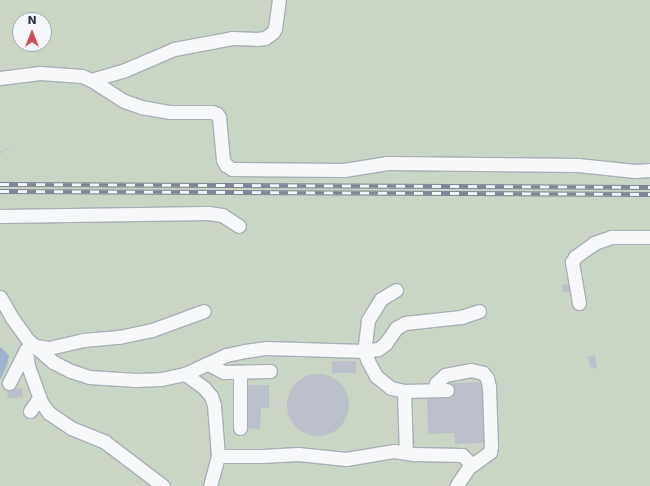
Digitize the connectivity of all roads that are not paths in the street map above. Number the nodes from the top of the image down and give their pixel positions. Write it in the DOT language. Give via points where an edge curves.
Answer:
graph roads {
  1 [pos="282,2"];
  2 [pos="0,78"];
  3 [pos="91,80"];
  4 [pos="650,170"];
  5 [pos="0,216"];
  6 [pos="239,226"];
  7 [pos="650,236"];
  8 [pos="396,290"];
  9 [pos="0,297"];
  10 [pos="579,303"];
  11 [pos="479,311"];
  12 [pos="204,312"];
  13 [pos="31,346"];
  14 [pos="364,351"];
  15 [pos="208,364"];
  16 [pos="270,371"];
  17 [pos="240,372"];
  18 [pos="185,374"];
  19 [pos="9,383"];
  20 [pos="404,391"];
  21 [pos="39,398"];
  22 [pos="30,411"];
  23 [pos="240,428"];
  24 [pos="406,453"];
  25 [pos="218,456"];
  26 [pos="472,465"];
  27 [pos="163,486"];
  28 [pos="210,486"];
  29 [pos="456,486"];
  1 -- 3 [label="lane" via="276,28 265,38 232,38 174,49 125,70"];
  2 -- 3 [label="lane" via="18,74 58,74 82,76"];
  3 -- 4 [label="lane" via="124,101 141,107 169,112 217,114 223,160 232,169 344,170 387,163 578,164 635,171"];
  5 -- 6 [label="lane" via="208,213 222,216"];
  7 -- 10 [label="lane" via="612,237 594,243 575,257 572,262"];
  8 -- 14 [label="lane" via="381,299 370,315"];
  9 -- 13 [label="lane"];
  11 -- 14 [label="lane" via="461,317 405,323 392,332 385,344 378,349"];
  12 -- 13 [label="lane" via="152,330 119,337 84,340 49,348"];
  13 -- 18 [label="lane" via="53,362 89,377 136,380 161,379"];
  13 -- 19 [label="lane"];
  13 -- 21 [label="lane" via="28,366"];
  14 -- 15 [label="lane" via="268,348 226,355"];
  14 -- 20 [label="lane" via="376,376 391,388"];
  15 -- 17 [label="lane" via="224,372"];
  15 -- 18 [label="lane"];
  16 -- 17 [label="lane"];
  17 -- 23 [label="lane"];
  18 -- 25 [label="lane" via="204,388 214,405"];
  20 -- 24 [label="lane"];
  20 -- 26 [label="lane" via="441,390 436,383 440,378 455,372 478,371 487,378 490,452"];
  21 -- 22 [label="lane"];
  21 -- 27 [label="lane" via="49,413 57,419 71,428 105,442"];
  24 -- 25 [label="lane" via="394,451 346,459 298,454"];
  24 -- 26 [label="lane" via="462,455"];
  25 -- 28 [label="lane"];
  26 -- 29 [label="lane" via="464,472"];
}
